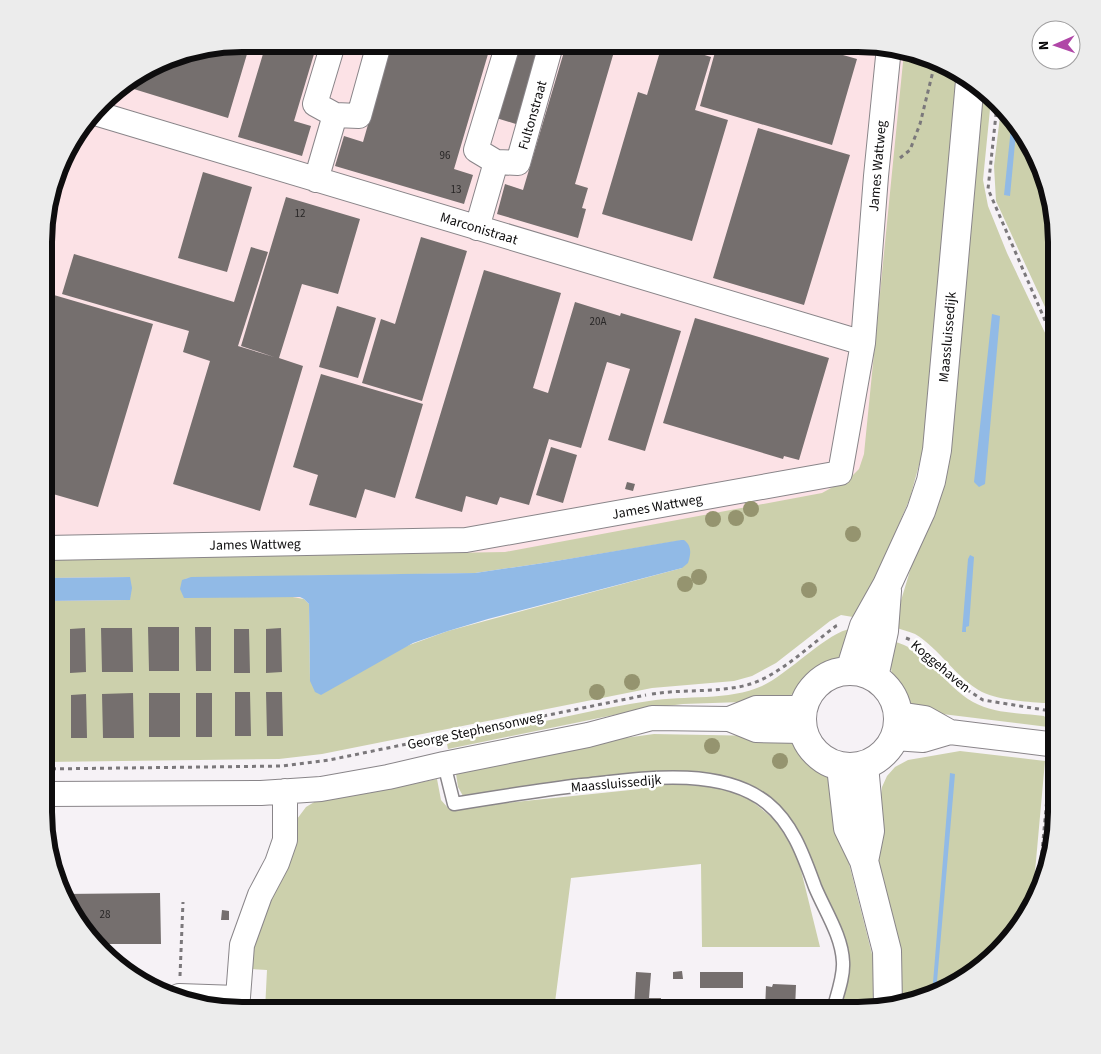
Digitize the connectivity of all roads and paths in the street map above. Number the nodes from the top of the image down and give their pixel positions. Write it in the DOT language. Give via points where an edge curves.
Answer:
graph roads {
  1 [pos="331,52"];
  2 [pos="377,52"];
  3 [pos="506,52"];
  4 [pos="549,52"];
  5 [pos="887,55"];
  6 [pos="934,68"];
  7 [pos="969,88"];
  8 [pos="996,112"];
  9 [pos="102,115"];
  10 [pos="335,115"];
  11 [pos="496,162"];
  12 [pos="876,176"];
  13 [pos="316,180"];
  14 [pos="477,228"];
  15 [pos="1048,327"];
  16 [pos="863,343"];
  17 [pos="52,548"];
  18 [pos="874,628"];
  19 [pos="862,674"];
  20 [pos="1048,711"];
  21 [pos="803,719"];
  22 [pos="896,726"];
  23 [pos="1048,743"];
  24 [pos="444,764"];
  25 [pos="852,766"];
  26 [pos="52,768"];
  27 [pos="285,791"];
  28 [pos="52,794"];
  29 [pos="1048,806"];
  30 [pos="1042,862"];
  31 [pos="183,902"];
  32 [pos="179,990"];
  33 [pos="888,999"];
  34 [pos="237,1002"];
  35 [pos="835,1002"];
  1 -- 10 [label="street" via="315,104"];
  2 -- 10 [label="street" via="359,116"];
  3 -- 11 [label="street" via="476,150"];
  4 -- 11 [label="street, Fultonstraat" via="518,163"];
  5 -- 12 [label="street, James Wattweg"];
  6 -- 12 [label="path" via="910,150"];
  7 -- 18 [label="street, Maassluissedijk" via="937,450 921,511 887,585"];
  8 -- 15 [label="path" via="988,189"];
  9 -- 13 [label="street, Marconistraat"];
  10 -- 13 [label="street"];
  11 -- 14 [label="street"];
  12 -- 16 [label="street, James Wattweg"];
  13 -- 14 [label="street, Marconistraat"];
  14 -- 16 [label="street, Marconistraat"];
  16 -- 17 [label="street, James Wattweg" via="840,473 466,540"];
  18 -- 19 [label="street, Maassluissedijk"];
  18 -- 20 [label="path, Koggehaven" via="911,640 983,700"];
  18 -- 26 [label="path, George Stephensonweg" via="851,622 836,626 783,666 748,685 635,696 357,755 282,766"];
  19 -- 21 [label="street" via="841,672 824,678 811,691"];
  19 -- 22 [label="street" via="888,689"];
  21 -- 24 [label="street, George Stephensonweg" via="756,708 729,719 652,718 588,735"];
  21 -- 25 [label="street" via="807,741 813,750 831,764"];
  22 -- 23 [label="street" via="923,740 950,732"];
  22 -- 25 [label="street" via="885,752 872,762"];
  24 -- 27 [label="street, George Stephensonweg" via="321,789"];
  24 -- 35 [label="lane, Maassluissedijk" via="454,804 653,777 718,782 743,789 766,803 788,824 807,866 844,962"];
  25 -- 33 [label="street" via="870,831 864,862 887,951"];
  27 -- 28 [label="street, George Stephensonweg"];
  27 -- 34 [label="street" via="284,840 242,945"];
  29 -- 30 [label="path"];
  31 -- 32 [label="path"];
}
